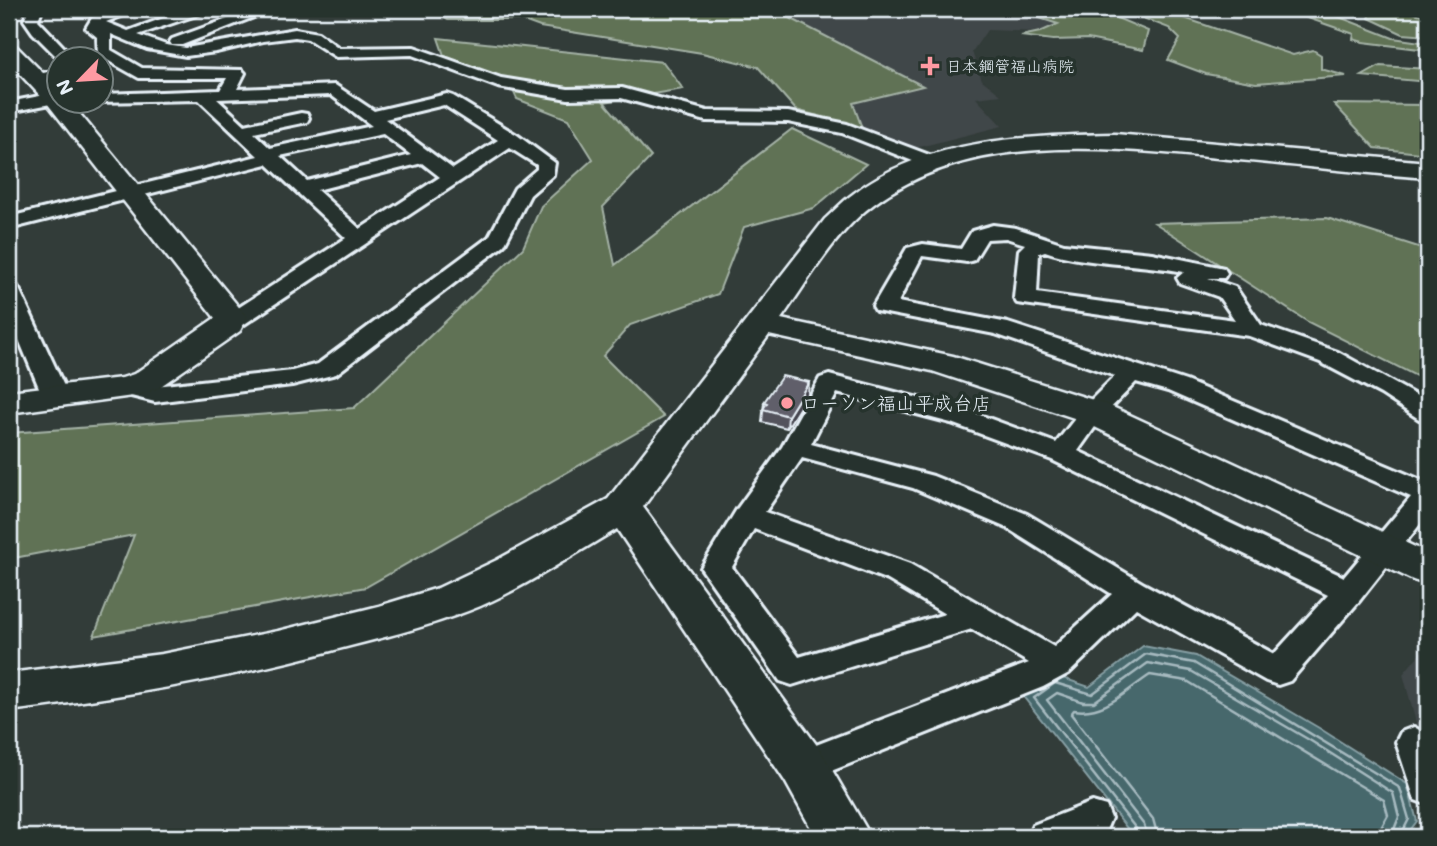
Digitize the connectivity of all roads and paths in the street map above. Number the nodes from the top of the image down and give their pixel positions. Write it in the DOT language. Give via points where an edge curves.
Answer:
graph roads {
  1 [pos="29,9"];
  2 [pos="83,9"];
  3 [pos="132,9"];
  4 [pos="200,9"];
  5 [pos="267,9"];
  6 [pos="102,21"];
  7 [pos="134,32"];
  8 [pos="55,46"];
  9 [pos="9,50"];
  10 [pos="46,83"];
  11 [pos="389,92"];
  12 [pos="46,93"];
  13 [pos="226,94"];
  14 [pos="203,95"];
  15 [pos="116,98"];
  16 [pos="9,107"];
  17 [pos="412,108"];
  18 [pos="74,116"];
  19 [pos="301,118"];
  20 [pos="380,123"];
  21 [pos="240,131"];
  22 [pos="510,139"];
  23 [pos="268,156"];
  24 [pos="426,158"];
  25 [pos="934,163"];
  26 [pos="1428,170"];
  27 [pos="453,178"];
  28 [pos="303,188"];
  29 [pos="134,192"];
  30 [pos="9,223"];
  31 [pos="360,240"];
  32 [pos="1053,247"];
  33 [pos="1216,273"];
  34 [pos="9,291"];
  35 [pos="1025,298"];
  36 [pos="229,324"];
  37 [pos="761,324"];
  38 [pos="1000,328"];
  39 [pos="1253,330"];
  40 [pos="1130,373"];
  41 [pos="128,388"];
  42 [pos="56,397"];
  43 [pos="9,402"];
  44 [pos="1093,412"];
  45 [pos="1428,413"];
  46 [pos="795,448"];
  47 [pos="1062,454"];
  48 [pos="1428,495"];
  49 [pos="622,508"];
  50 [pos="747,516"];
  51 [pos="1385,549"];
  52 [pos="1428,570"];
  53 [pos="1133,592"];
  54 [pos="1349,592"];
  55 [pos="973,617"];
  56 [pos="1057,664"];
  57 [pos="9,692"];
  58 [pos="1414,742"];
  59 [pos="803,766"];
  60 [pos="1428,789"];
  61 [pos="1092,818"];
  62 [pos="844,837"];
  63 [pos="1047,837"];
  1 -- 8 [label="street" via="34,12 31,20"];
  2 -- 6 [label="street"];
  3 -- 6 [label="street"];
  4 -- 7 [label="street"];
  5 -- 7 [label="street" via="176,42"];
  6 -- 7 [label="street"];
  6 -- 13 [label="street" via="93,28 104,35 103,52 134,71 237,73"];
  6 -- 25 [label="street" via="159,47 185,52 293,34 312,35 336,53 414,51 498,82 568,94 622,93 706,116 788,117 847,129"];
  9 -- 10 [label="street"];
  11 -- 17 [label="street"];
  12 -- 16 [label="street"];
  13 -- 14 [label="street"];
  13 -- 20 [label="street" via="335,90"];
  14 -- 15 [label="street"];
  14 -- 21 [label="street"];
  17 -- 20 [label="street"];
  17 -- 22 [label="street" via="447,99"];
  18 -- 29 [label="street"];
  19 -- 21 [label="street"];
  20 -- 23 [label="street"];
  20 -- 24 [label="street"];
  21 -- 23 [label="street"];
  22 -- 27 [label="street"];
  22 -- 41 [label="street" via="546,163 546,171 522,192 497,241 327,369 292,378 155,394"];
  23 -- 28 [label="street"];
  23 -- 29 [label="street"];
  24 -- 27 [label="street"];
  24 -- 28 [label="street"];
  25 -- 26 [label="street" via="1037,145 1115,141"];
  25 -- 37 [label="street" via="893,179 848,209"];
  27 -- 31 [label="street"];
  28 -- 31 [label="street"];
  29 -- 30 [label="street"];
  29 -- 36 [label="street" via="231,317"];
  31 -- 36 [label="street"];
  32 -- 33 [label="street" via="1152,259"];
  32 -- 35 [label="street" via="1029,250"];
  32 -- 38 [label="street" via="993,231 979,235 967,256 914,252 884,306"];
  32 -- 39 [label="street" via="1079,259 1147,264 1227,292"];
  34 -- 42 [label="street"];
  35 -- 38 [label="street" via="1014,303"];
  35 -- 39 [label="street"];
  36 -- 41 [label="street" via="146,381"];
  37 -- 44 [label="street" via="941,363"];
  37 -- 49 [label="street"];
  38 -- 40 [label="street"];
  39 -- 45 [label="street" via="1329,357"];
  40 -- 44 [label="street"];
  40 -- 48 [label="street" via="1177,386"];
  41 -- 42 [label="street"];
  42 -- 43 [label="street"];
  44 -- 47 [label="street"];
  44 -- 51 [label="street"];
  46 -- 47 [label="street" via="829,383 960,417"];
  46 -- 50 [label="street"];
  46 -- 53 [label="street" via="923,482 1017,521"];
  47 -- 54 [label="street"];
  48 -- 51 [label="street"];
  49 -- 57 [label="street" via="454,600 381,622 162,672"];
  49 -- 59 [label="street"];
  50 -- 55 [label="street" via="899,572"];
  50 -- 55 [label="street" via="716,568 792,672"];
  51 -- 52 [label="street"];
  51 -- 54 [label="street"];
  53 -- 54 [label="street" via="1278,671"];
  53 -- 56 [label="street"];
  55 -- 56 [label="street"];
  56 -- 59 [label="street"];
  58 -- 60 [label="street"];
  59 -- 62 [label="street"];
  61 -- 63 [label="street"];
}
